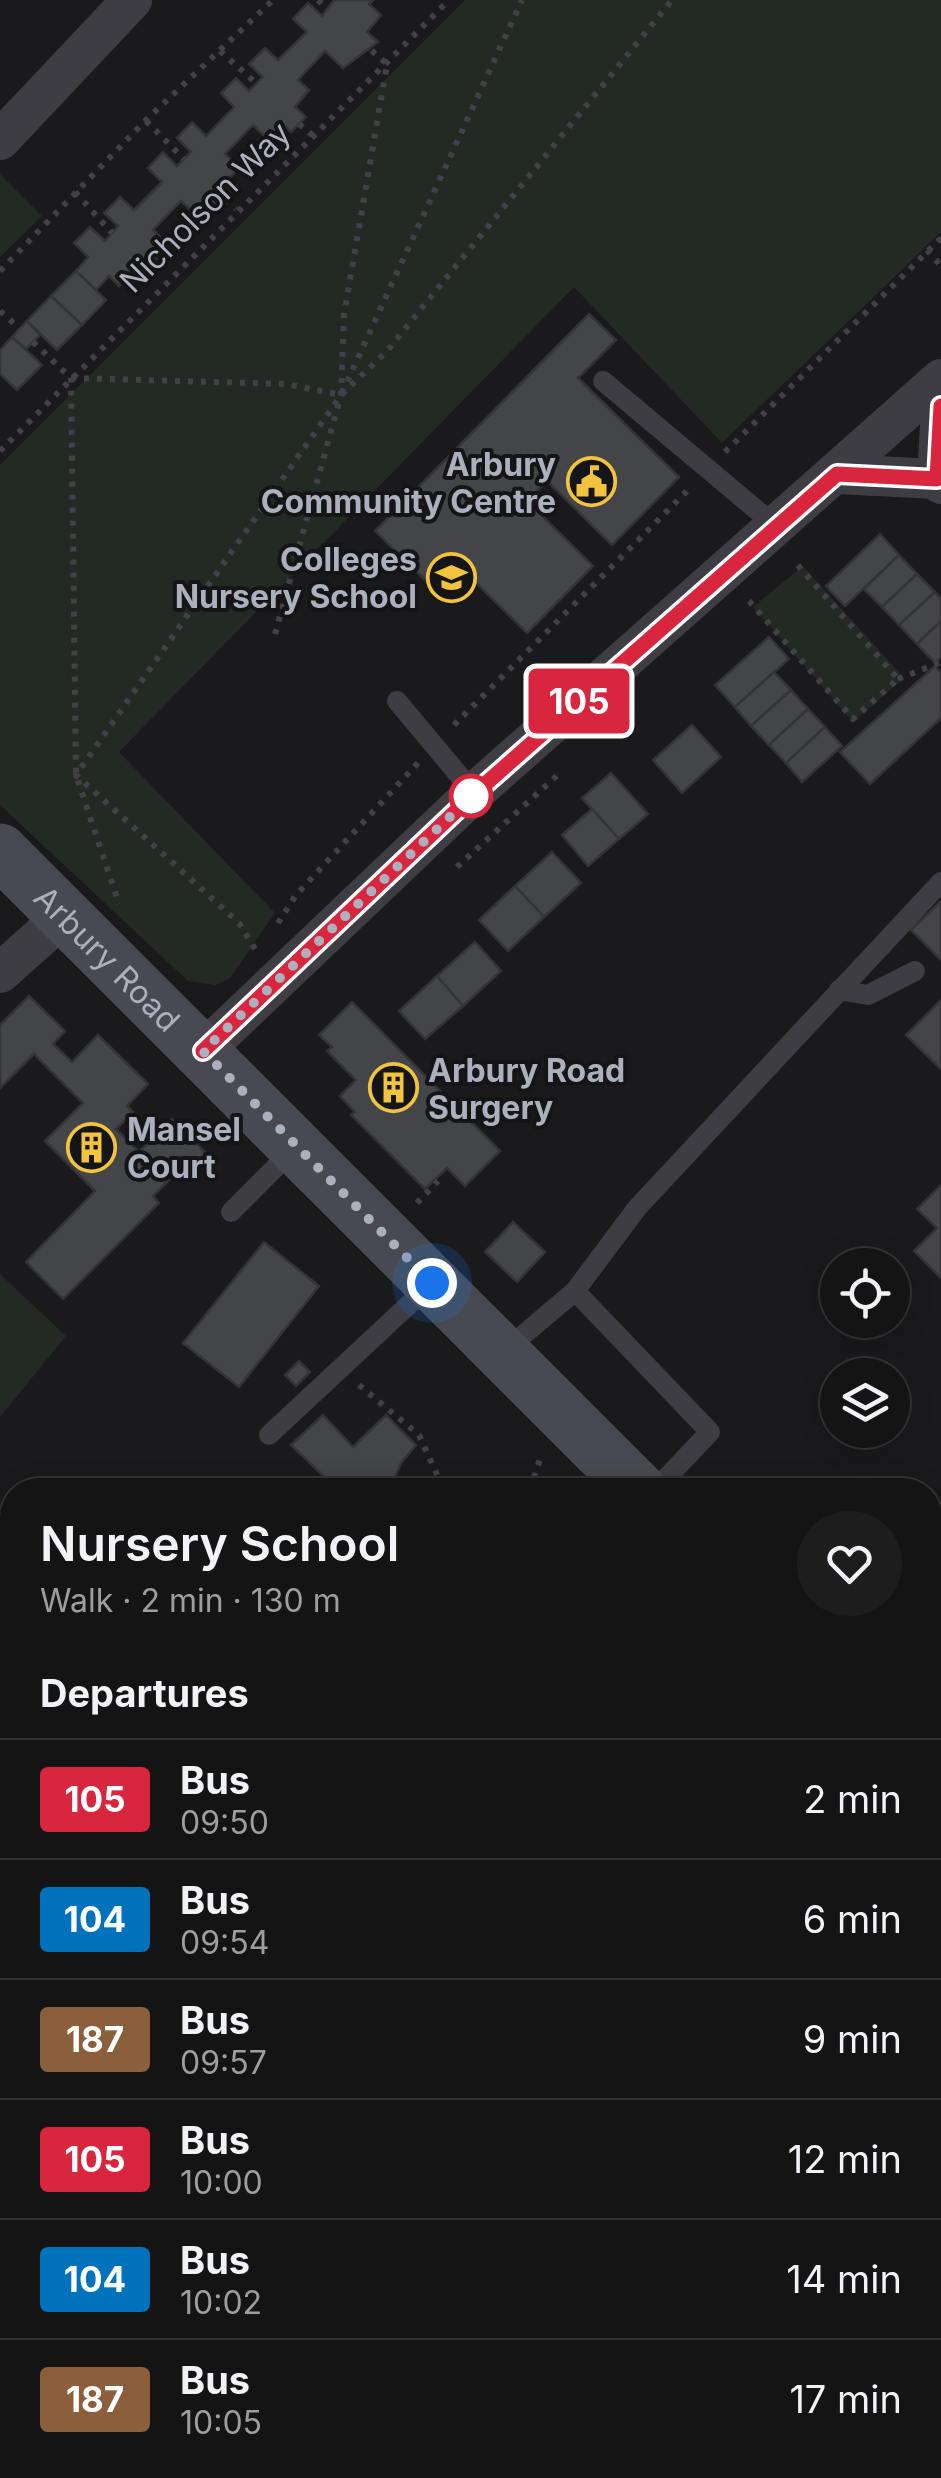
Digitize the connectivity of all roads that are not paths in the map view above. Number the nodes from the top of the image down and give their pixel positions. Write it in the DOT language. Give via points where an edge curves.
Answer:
graph roads {
  1 [pos="132,0"];
  2 [pos="0,140"];
  3 [pos="941,378"];
  4 [pos="604,381"];
  5 [pos="941,406"];
  6 [pos="837,474"];
  7 [pos="939,481"];
  8 [pos="785,543"];
  9 [pos="398,701"];
  10 [pos="474,794"];
  11 [pos="0,852"];
  12 [pos="941,882"];
  13 [pos="65,914"];
  14 [pos="915,972"];
  15 [pos="0,973"];
  16 [pos="839,990"];
  17 [pos="203,1051"];
  18 [pos="296,1147"];
  19 [pos="231,1212"];
  20 [pos="432,1283"];
  21 [pos="575,1291"];
  22 [pos="502,1353"];
  23 [pos="269,1435"];
  24 [pos="627,1478"];
  25 [pos="666,1478"];
  1 -- 2 [label="street"];
  3 -- 6 [label="street"];
  4 -- 8 [label="lane"];
  5 -- 7 [label="street"];
  6 -- 7 [label="street"];
  6 -- 8 [label="street"];
  8 -- 10 [label="street"];
  9 -- 10 [label="lane"];
  10 -- 17 [label="street"];
  11 -- 13 [label="street, Arbury Road"];
  12 -- 16 [label="lane"];
  13 -- 15 [label="street"];
  13 -- 17 [label="street, Arbury Road"];
  14 -- 16 [label="lane" via="868,994"];
  16 -- 21 [label="lane" via="637,1208"];
  17 -- 18 [label="street, Arbury Road"];
  18 -- 19 [label="lane"];
  18 -- 20 [label="street, Arbury Road"];
  20 -- 22 [label="street, Arbury Road"];
  20 -- 23 [label="lane"];
  21 -- 22 [label="lane"];
  21 -- 25 [label="lane" via="710,1432"];
  22 -- 24 [label="street, Arbury Road"];
}
